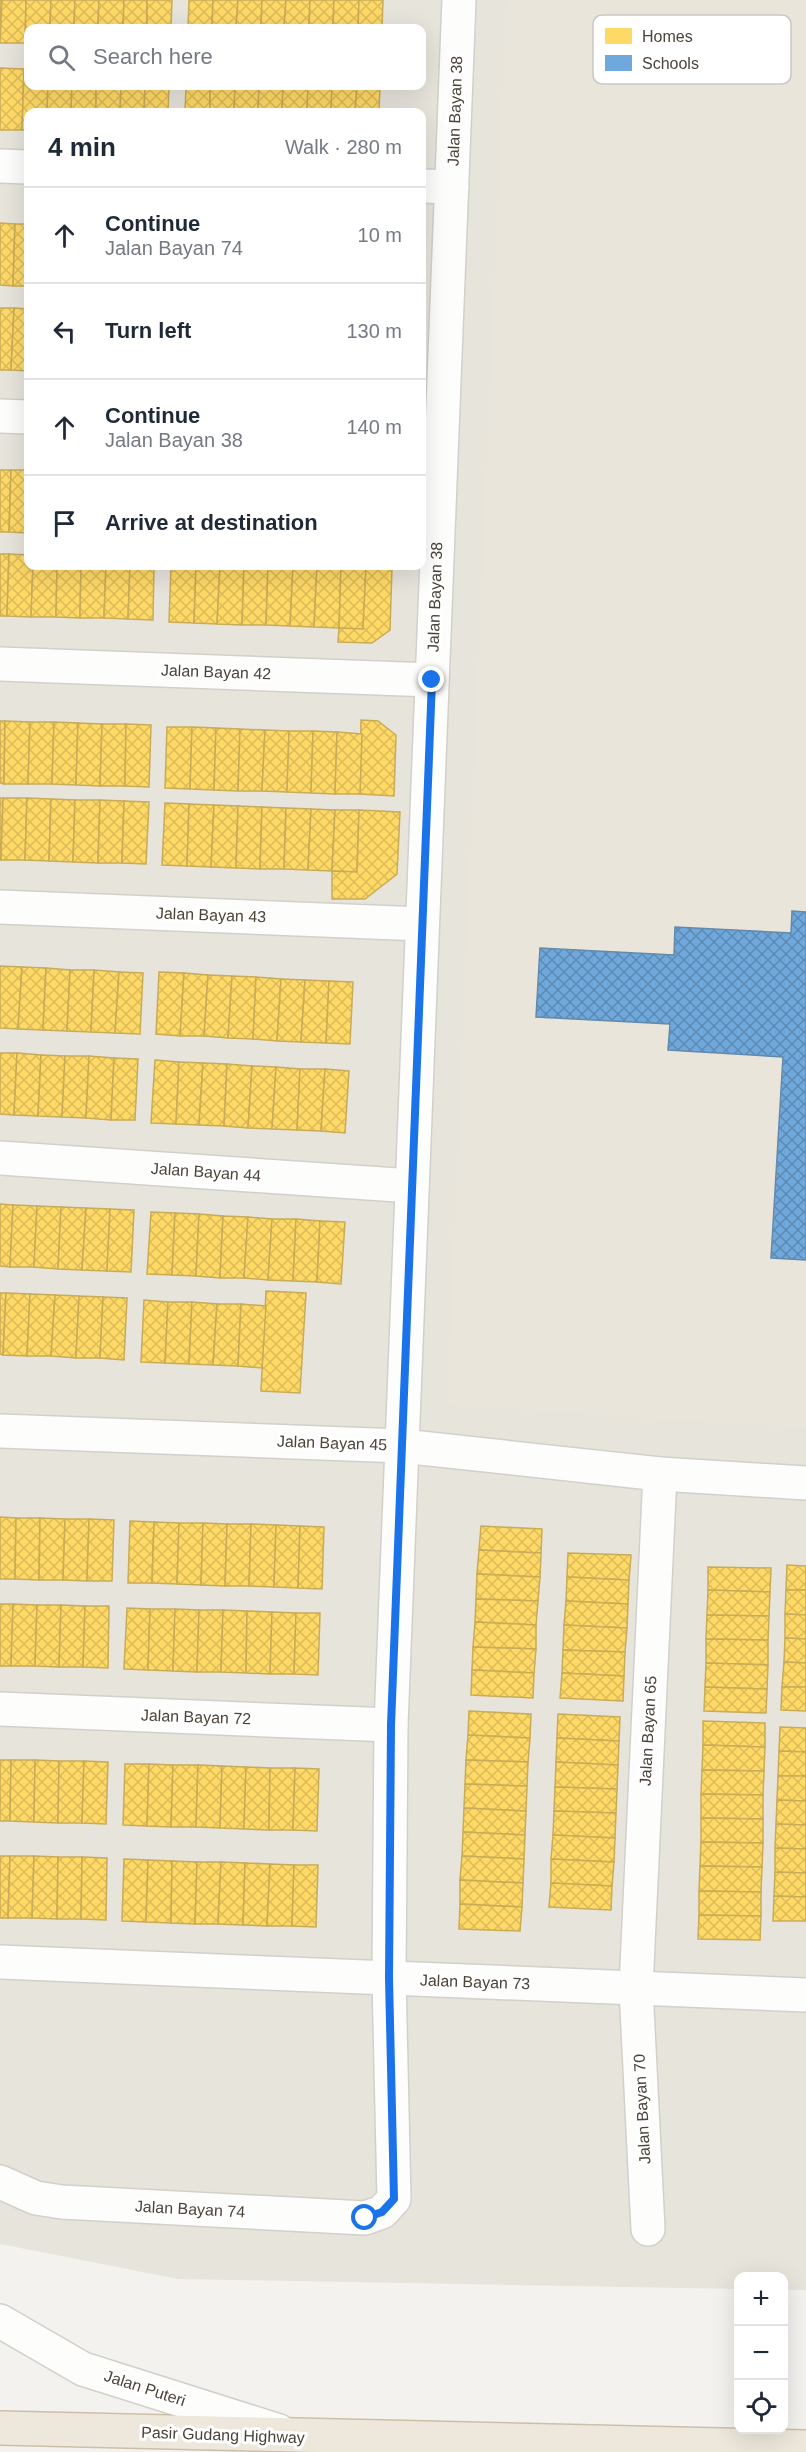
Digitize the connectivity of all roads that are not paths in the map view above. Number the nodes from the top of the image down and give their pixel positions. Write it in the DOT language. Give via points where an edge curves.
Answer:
graph roads {
  1 [pos="459,0"];
  2 [pos="0,166"];
  3 [pos="24,167"];
  4 [pos="437,186"];
  5 [pos="0,416"];
  6 [pos="24,417"];
  7 [pos="432,435"];
  8 [pos="0,664"];
  9 [pos="432,680"];
  10 [pos="0,906"];
  11 [pos="422,924"];
  12 [pos="0,1158"];
  13 [pos="412,1186"];
  14 [pos="0,1431"];
  15 [pos="402,1446"];
  16 [pos="660,1474"];
  17 [pos="806,1483"];
  18 [pos="0,1708"];
  19 [pos="391,1725"];
  20 [pos="0,1962"];
  21 [pos="389,1978"];
  22 [pos="636,1988"];
  23 [pos="806,1995"];
  24 [pos="0,2182"];
  25 [pos="382,2212"];
  26 [pos="648,2229"];
  27 [pos="0,2321"];
  28 [pos="0,2428"];
  29 [pos="298,2437"];
  30 [pos="806,2447"];
  1 -- 4 [label="street, Jalan Bayan 38"];
  2 -- 3 [label="street"];
  4 -- 7 [label="street, Jalan Bayan 38"];
  5 -- 6 [label="street"];
  7 -- 9 [label="street, Jalan Bayan 38"];
  8 -- 9 [label="street, Jalan Bayan 42"];
  9 -- 11 [label="street, Jalan Bayan 38"];
  10 -- 11 [label="street, Jalan Bayan 43"];
  11 -- 13 [label="street, Jalan Bayan 38"];
  12 -- 13 [label="street, Jalan Bayan 44"];
  13 -- 15 [label="street, Jalan Bayan 38"];
  14 -- 15 [label="street, Jalan Bayan 45"];
  15 -- 16 [label="street, Jalan Bayan 45"];
  15 -- 19 [label="street, Jalan Bayan 38"];
  16 -- 17 [label="street, Jalan Bayan 45"];
  16 -- 22 [label="street, Jalan Bayan 65"];
  18 -- 19 [label="street, Jalan Bayan 72"];
  19 -- 21 [label="street, Jalan Bayan 38"];
  20 -- 21 [label="street, Jalan Bayan 73"];
  21 -- 22 [label="street, Jalan Bayan 73"];
  21 -- 25 [label="street, Jalan Bayan 38" via="394,2199"];
  22 -- 23 [label="street, Jalan Bayan 73"];
  22 -- 26 [label="street, Jalan Bayan 70"];
  24 -- 25 [label="street, Jalan Bayan 74" via="36,2198 62,2202 365,2218"];
  27 -- 29 [label="street, Jalan Puteri" via="83,2368"];
  28 -- 29 [label="highway, Pasir Gudang Highway"];
  29 -- 30 [label="highway, Pasir Gudang Highway"];
}
